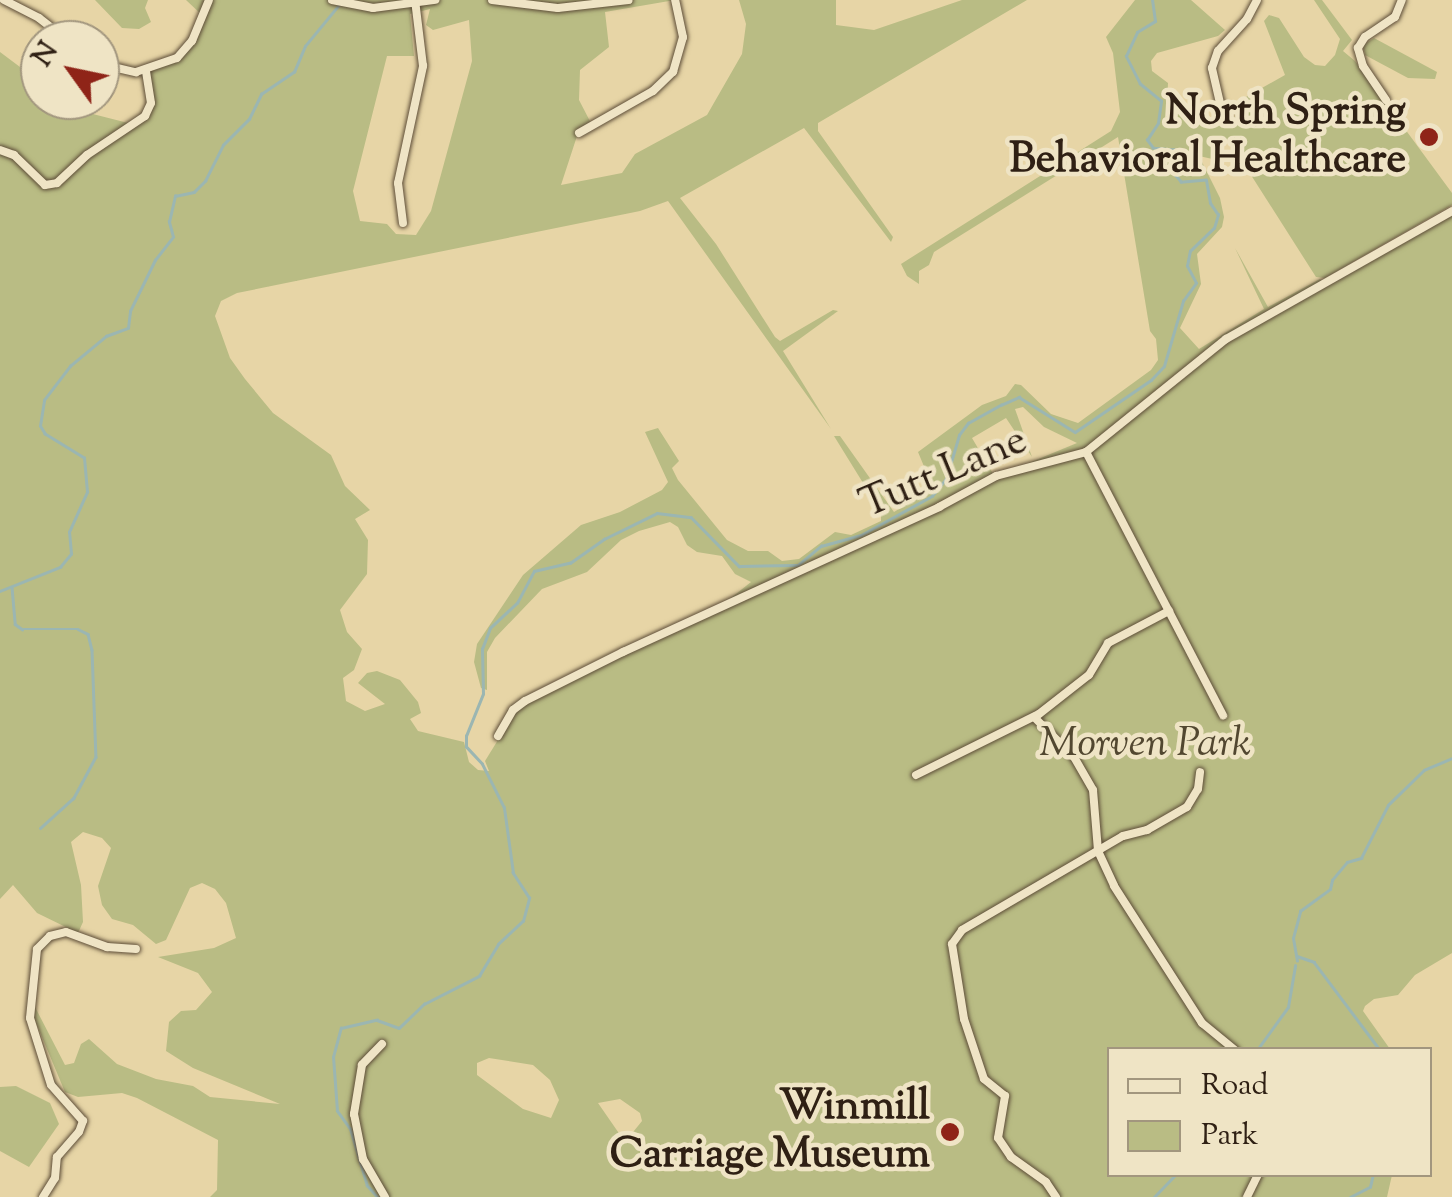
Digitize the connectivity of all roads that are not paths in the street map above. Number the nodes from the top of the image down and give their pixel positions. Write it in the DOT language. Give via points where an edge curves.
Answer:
graph roads {
  1 [pos="4,0"];
  2 [pos="209,0"];
  3 [pos="434,0"];
  4 [pos="492,0"];
  5 [pos="629,0"];
  6 [pos="674,0"];
  7 [pos="1258,0"];
  8 [pos="1402,0"];
  9 [pos="415,1"];
  10 [pos="337,2"];
  11 [pos="36,20"];
  12 [pos="146,71"];
  13 [pos="120,72"];
  14 [pos="1386,100"];
  15 [pos="1228,115"];
  16 [pos="578,133"];
  17 [pos="0,150"];
  18 [pos="1452,211"];
  19 [pos="402,223"];
  20 [pos="1086,452"];
  21 [pos="1170,610"];
  22 [pos="1222,715"];
  23 [pos="1034,717"];
  24 [pos="498,736"];
  25 [pos="1200,772"];
  26 [pos="916,774"];
  27 [pos="1098,851"];
  28 [pos="136,949"];
  29 [pos="382,1044"];
  30 [pos="1231,1047"];
  31 [pos="43,1197"];
  32 [pos="385,1197"];
  33 [pos="1056,1197"];
  1 -- 11 [label="street"];
  2 -- 12 [label="street" via="186,50"];
  3 -- 9 [label="street"];
  4 -- 5 [label="street" via="568,8"];
  6 -- 16 [label="street" via="682,37 673,72 658,88"];
  7 -- 15 [label="street" via="1212,68"];
  8 -- 14 [label="street" via="1395,17 1358,48"];
  9 -- 10 [label="street" via="373,8"];
  9 -- 19 [label="street" via="422,76 398,182"];
  12 -- 13 [label="street"];
  12 -- 17 [label="street" via="151,103 145,116 58,183 46,185"];
  18 -- 20 [label="street, Tutt Lane" via="1226,338"];
  20 -- 21 [label="street"];
  20 -- 24 [label="street, Tutt Lane" via="996,476 940,508 640,644 524,701"];
  21 -- 22 [label="street"];
  21 -- 23 [label="street" via="1108,643 1089,675"];
  23 -- 26 [label="street"];
  23 -- 27 [label="street" via="1074,757 1093,790"];
  25 -- 27 [label="street" via="1187,806"];
  27 -- 30 [label="street" via="1202,1023"];
  27 -- 33 [label="street" via="962,930 952,944 964,1019 984,1079 1004,1096 998,1138"];
  28 -- 31 [label="street" via="66,932 50,936 37,950 30,1018 51,1086 83,1121 58,1156"];
  29 -- 32 [label="street" via="362,1065 354,1114 363,1158"];
}
